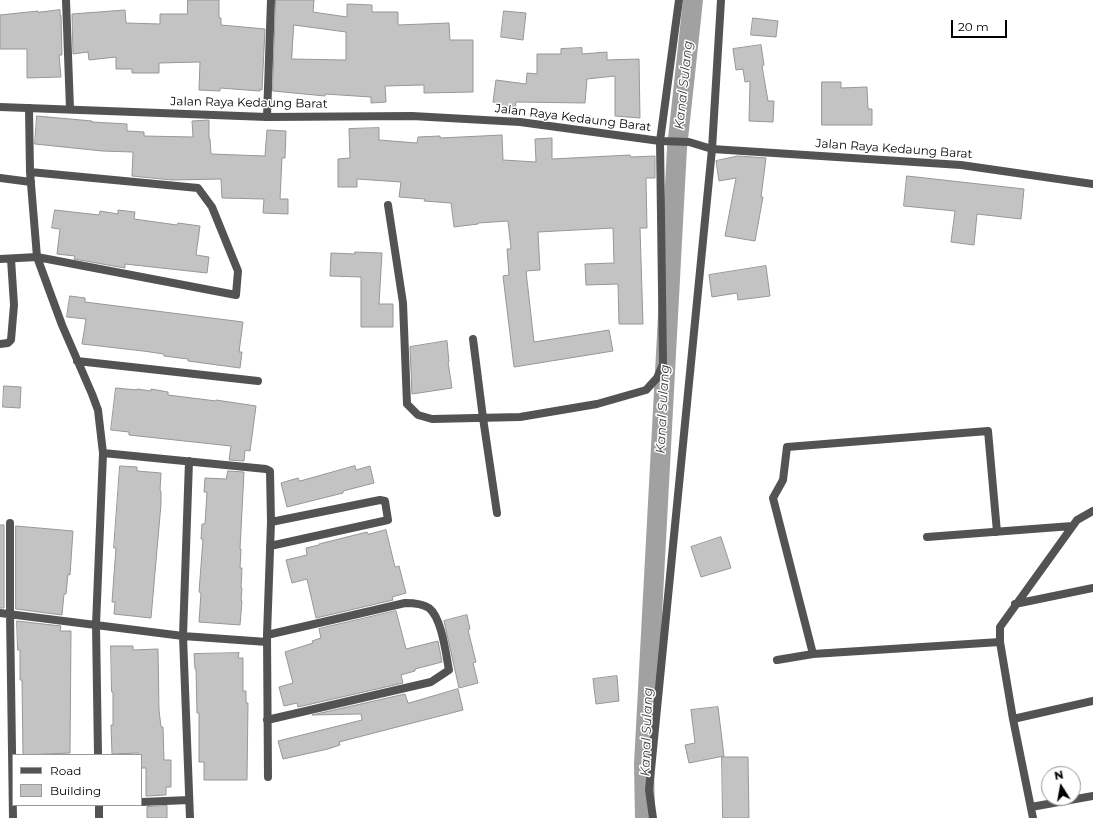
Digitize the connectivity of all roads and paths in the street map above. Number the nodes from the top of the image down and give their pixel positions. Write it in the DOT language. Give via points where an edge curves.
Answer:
graph roads {
  1 [pos="66,0"];
  2 [pos="271,0"];
  3 [pos="679,0"];
  4 [pos="721,0"];
  5 [pos="0,107"];
  6 [pos="29,108"];
  7 [pos="70,109"];
  8 [pos="267,117"];
  9 [pos="660,141"];
  10 [pos="712,149"];
  11 [pos="30,172"];
  12 [pos="0,178"];
  13 [pos="31,182"];
  14 [pos="1093,184"];
  15 [pos="388,205"];
  16 [pos="37,257"];
  17 [pos="0,259"];
  18 [pos="11,259"];
  19 [pos="473,339"];
  20 [pos="0,344"];
  21 [pos="77,361"];
  22 [pos="258,381"];
  23 [pos="483,418"];
  24 [pos="103,453"];
  25 [pos="189,461"];
  26 [pos="1093,511"];
  27 [pos="497,513"];
  28 [pos="271,522"];
  29 [pos="10,523"];
  30 [pos="1072,526"];
  31 [pos="997,532"];
  32 [pos="927,537"];
  33 [pos="270,546"];
  34 [pos="1093,588"];
  35 [pos="1015,604"];
  36 [pos="0,612"];
  37 [pos="10,613"];
  38 [pos="96,625"];
  39 [pos="183,636"];
  40 [pos="267,638"];
  41 [pos="1000,642"];
  42 [pos="813,654"];
  43 [pos="777,660"];
  44 [pos="1093,701"];
  45 [pos="1013,719"];
  46 [pos="267,720"];
  47 [pos="12,754"];
  48 [pos="98,754"];
  49 [pos="268,777"];
  50 [pos="1093,796"];
  51 [pos="189,800"];
  52 [pos="142,802"];
  53 [pos="13,806"];
  54 [pos="99,806"];
  55 [pos="1031,807"];
  56 [pos="13,818"];
  57 [pos="99,818"];
  58 [pos="190,818"];
  59 [pos="653,818"];
  60 [pos="1033,818"];
  1 -- 7 [label="street"];
  2 -- 8 [label="street"];
  3 -- 9 [label="street"];
  4 -- 10 [label="street"];
  5 -- 6 [label="street, Jalan Raya Kedaung Barat"];
  6 -- 7 [label="street, Jalan Raya Kedaung Barat"];
  6 -- 11 [label="street"];
  7 -- 8 [label="street, Jalan Raya Kedaung Barat"];
  8 -- 9 [label="street, Jalan Raya Kedaung Barat" via="412,116 520,122"];
  9 -- 10 [label="street, Jalan Raya Kedaung Barat" via="689,142"];
  9 -- 23 [label="street" via="662,364 657,378 646,390 597,404 520,417"];
  10 -- 14 [label="street, Jalan Raya Kedaung Barat" via="961,165"];
  10 -- 59 [label="street" via="649,790"];
  11 -- 13 [label="street"];
  11 -- 16 [label="street" via="198,188 212,207 238,271 236,295"];
  12 -- 13 [label="street"];
  13 -- 16 [label="street"];
  15 -- 23 [label="street" via="403,303 407,404 418,416 432,419"];
  16 -- 18 [label="street"];
  16 -- 21 [label="street"];
  17 -- 18 [label="street"];
  18 -- 20 [label="street" via="14,305 11,340"];
  19 -- 23 [label="street"];
  21 -- 22 [label="street"];
  21 -- 24 [label="street" via="98,410"];
  23 -- 27 [label="street"];
  24 -- 25 [label="street"];
  24 -- 38 [label="street"];
  25 -- 28 [label="street" via="270,471"];
  25 -- 39 [label="street"];
  26 -- 30 [label="street"];
  28 -- 33 [label="street"];
  28 -- 33 [label="street" via="380,500 385,501 388,520"];
  29 -- 37 [label="street"];
  30 -- 31 [label="street"];
  30 -- 35 [label="street"];
  31 -- 32 [label="street"];
  31 -- 42 [label="street" via="988,431 787,447 783,480 773,498"];
  33 -- 40 [label="street"];
  34 -- 35 [label="street"];
  35 -- 41 [label="street" via="1000,627"];
  36 -- 37 [label="street"];
  37 -- 38 [label="street"];
  37 -- 47 [label="street"];
  38 -- 39 [label="street"];
  38 -- 48 [label="street"];
  39 -- 40 [label="street"];
  39 -- 51 [label="street"];
  40 -- 46 [label="street"];
  40 -- 46 [label="street" via="411,603 429,609 440,623 450,670 431,682"];
  41 -- 42 [label="street"];
  41 -- 45 [label="street"];
  42 -- 43 [label="street"];
  44 -- 45 [label="street"];
  45 -- 55 [label="street"];
  46 -- 49 [label="street"];
  50 -- 55 [label="street"];
  51 -- 52 [label="street"];
  51 -- 58 [label="street"];
  53 -- 56 [label="street"];
  54 -- 57 [label="street"];
  55 -- 60 [label="street"];
}
